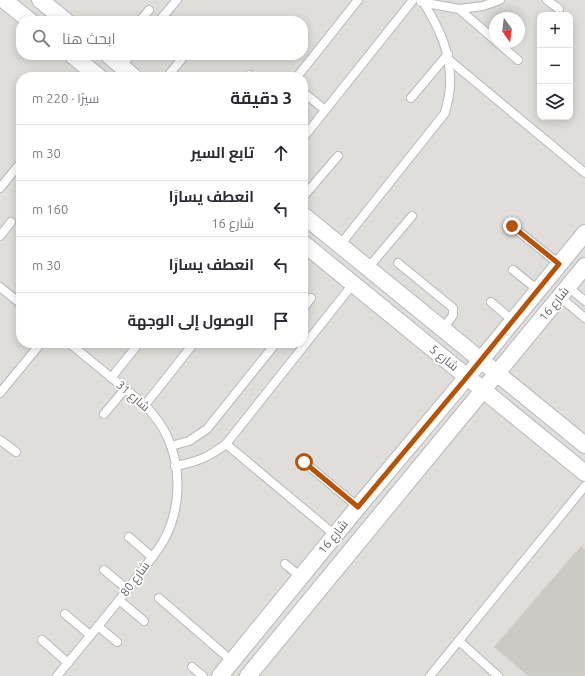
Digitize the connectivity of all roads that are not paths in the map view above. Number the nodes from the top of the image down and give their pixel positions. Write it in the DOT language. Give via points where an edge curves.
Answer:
graph roads {
  1 [pos="4,0"];
  2 [pos="40,0"];
  3 [pos="177,0"];
  4 [pos="358,0"];
  5 [pos="413,0"];
  6 [pos="500,0"];
  7 [pos="547,0"];
  8 [pos="421,1"];
  9 [pos="459,9"];
  10 [pos="559,9"];
  11 [pos="149,10"];
  12 [pos="24,16"];
  13 [pos="60,16"];
  14 [pos="144,16"];
  15 [pos="163,16"];
  16 [pos="489,35"];
  17 [pos="504,48"];
  18 [pos="448,57"];
  19 [pos="78,60"];
  20 [pos="118,60"];
  21 [pos="181,60"];
  22 [pos="518,60"];
  23 [pos="93,72"];
  24 [pos="129,72"];
  25 [pos="171,72"];
  26 [pos="301,72"];
  27 [pos="308,96"];
  28 [pos="411,98"];
  29 [pos="325,110"];
  30 [pos="308,132"];
  31 [pos="338,156"];
  32 [pos="16,168"];
  33 [pos="585,173"];
  34 [pos="0,188"];
  35 [pos="308,192"];
  36 [pos="412,216"];
  37 [pos="308,218"];
  38 [pos="11,222"];
  39 [pos="512,226"];
  40 [pos="585,233"];
  41 [pos="0,236"];
  42 [pos="340,245"];
  43 [pos="308,247"];
  44 [pos="398,262"];
  45 [pos="559,264"];
  46 [pos="585,266"];
  47 [pos="368,268"];
  48 [pos="513,270"];
  49 [pos="353,284"];
  50 [pos="0,287"];
  51 [pos="538,290"];
  52 [pos="564,292"];
  53 [pos="311,298"];
  54 [pos="16,300"];
  55 [pos="585,300"];
  56 [pos="308,302"];
  57 [pos="491,302"];
  58 [pos="585,318"];
  59 [pos="513,321"];
  60 [pos="443,329"];
  61 [pos="308,341"];
  62 [pos="37,348"];
  63 [pos="77,348"];
  64 [pos="135,348"];
  65 [pos="190,348"];
  66 [pos="272,348"];
  67 [pos="302,348"];
  68 [pos="481,360"];
  69 [pos="497,373"];
  70 [pos="467,377"];
  71 [pos="111,378"];
  72 [pos="125,389"];
  73 [pos="483,390"];
  74 [pos="0,393"];
  75 [pos="145,405"];
  76 [pos="104,414"];
  77 [pos="0,440"];
  78 [pos="226,444"];
  79 [pos="585,445"];
  80 [pos="171,446"];
  81 [pos="16,452"];
  82 [pos="304,462"];
  83 [pos="176,466"];
  84 [pos="585,474"];
  85 [pos="585,486"];
  86 [pos="358,507"];
  87 [pos="335,535"];
  88 [pos="129,537"];
  89 [pos="152,557"];
  90 [pos="285,564"];
  91 [pos="104,570"];
  92 [pos="301,577"];
  93 [pos="127,589"];
  94 [pos="158,598"];
  95 [pos="119,600"];
  96 [pos="65,614"];
  97 [pos="144,621"];
  98 [pos="98,626"];
  99 [pos="90,635"];
  100 [pos="42,640"];
  101 [pos="459,641"];
  102 [pos="117,642"];
  103 [pos="232,661"];
  104 [pos="68,663"];
  105 [pos="192,667"];
  106 [pos="57,676"];
  107 [pos="203,676"];
  108 [pos="220,676"];
  109 [pos="248,676"];
  110 [pos="430,676"];
  111 [pos="498,676"];
  1 -- 12 [label="street"];
  2 -- 13 [label="street"];
  3 -- 15 [label="lane"];
  4 -- 26 [label="lane"];
  5 -- 29 [label="lane"];
  6 -- 9 [label="lane" via="484,6"];
  7 -- 10 [label="lane"];
  8 -- 9 [label="lane"];
  8 -- 18 [label="lane" via="438,28"];
  9 -- 16 [label="lane"];
  11 -- 14 [label="lane"];
  17 -- 22 [label="lane"];
  18 -- 28 [label="lane"];
  18 -- 33 [label="lane"];
  18 -- 42 [label="lane" via="450,86 446,113"];
  19 -- 23 [label="street"];
  20 -- 24 [label="street"];
  21 -- 25 [label="lane"];
  27 -- 29 [label="lane"];
  29 -- 30 [label="lane"];
  31 -- 35 [label="lane"];
  32 -- 34 [label="lane"];
  36 -- 47 [label="lane"];
  37 -- 42 [label="street, شارع 5"];
  38 -- 41 [label="lane"];
  39 -- 45 [label="lane"];
  40 -- 45 [label="street, شارع 16"];
  42 -- 47 [label="street, شارع 5"];
  43 -- 49 [label="street, شارع 5"];
  44 -- 60 [label="lane" via="453,308 454,315"];
  45 -- 51 [label="street, شارع 16"];
  46 -- 52 [label="street, شارع 16"];
  47 -- 60 [label="street, شارع 5"];
  48 -- 51 [label="lane"];
  49 -- 61 [label="lane"];
  49 -- 70 [label="street, شارع 5"];
  50 -- 54 [label="lane"];
  51 -- 59 [label="street, شارع 16"];
  52 -- 55 [label="lane"];
  52 -- 58 [label="lane"];
  52 -- 69 [label="street, شارع 16"];
  53 -- 56 [label="lane"];
  57 -- 59 [label="lane"];
  59 -- 68 [label="street, شارع 16"];
  60 -- 68 [label="street, شارع 5"];
  62 -- 74 [label="lane"];
  63 -- 71 [label="lane, شارع 31"];
  64 -- 71 [label="lane"];
  65 -- 75 [label="lane"];
  66 -- 80 [label="lane" via="207,428 189,441"];
  67 -- 78 [label="lane"];
  68 -- 69 [label="street, شارع 5"];
  68 -- 70 [label="street, شارع 16"];
  69 -- 73 [label="street, شارع 16"];
  69 -- 79 [label="street, شارع 5"];
  70 -- 73 [label="street, شارع 5"];
  70 -- 86 [label="street, شارع 16"];
  71 -- 72 [label="lane, شارع 31"];
  72 -- 75 [label="lane, شارع 31"];
  72 -- 76 [label="lane"];
  73 -- 84 [label="street, شارع 5"];
  73 -- 109 [label="street, شارع 16"];
  75 -- 80 [label="lane, شارع 31" via="160,424"];
  77 -- 81 [label="lane"];
  78 -- 83 [label="lane" via="203,459"];
  78 -- 87 [label="lane"];
  80 -- 83 [label="lane, شارع 31"];
  82 -- 86 [label="lane"];
  83 -- 89 [label="lane, شارع 80" via="178,482 174,514 164,540"];
  85 -- 101 [label="lane"];
  86 -- 87 [label="street, شارع 16"];
  87 -- 92 [label="street, شارع 16"];
  88 -- 89 [label="lane"];
  89 -- 93 [label="lane, شارع 80"];
  90 -- 92 [label="lane"];
  91 -- 93 [label="lane"];
  92 -- 103 [label="street, شارع 16"];
  93 -- 95 [label="lane, شارع 80"];
  94 -- 103 [label="lane"];
  95 -- 97 [label="lane"];
  95 -- 98 [label="lane, شارع 80"];
  96 -- 99 [label="lane"];
  98 -- 99 [label="lane, شارع 80"];
  98 -- 102 [label="lane"];
  99 -- 104 [label="lane, شارع 80"];
  100 -- 104 [label="lane"];
  101 -- 110 [label="lane"];
  101 -- 111 [label="lane"];
  103 -- 108 [label="street, شارع 16"];
  104 -- 106 [label="lane, شارع 80"];
  105 -- 107 [label="lane"];
}
